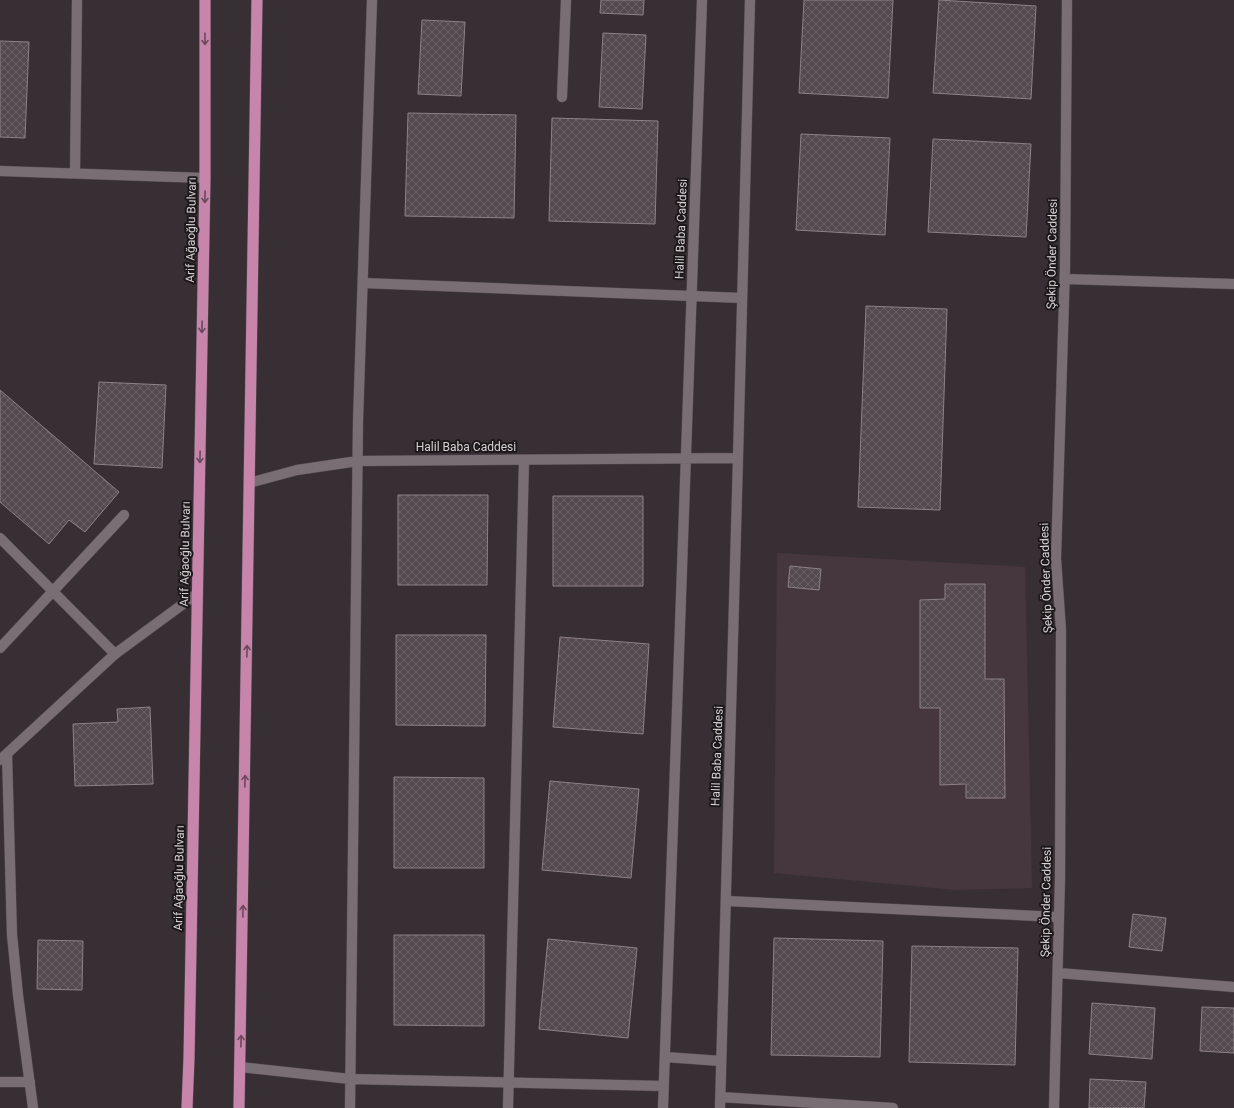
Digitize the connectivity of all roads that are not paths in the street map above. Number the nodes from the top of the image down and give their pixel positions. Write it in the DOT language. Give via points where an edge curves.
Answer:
graph roads {
  1 [pos="77,0"];
  2 [pos="205,0"];
  3 [pos="257,0"];
  4 [pos="372,0"];
  5 [pos="566,0"];
  6 [pos="702,0"];
  7 [pos="750,0"];
  8 [pos="1067,0"];
  9 [pos="562,97"];
  10 [pos="0,171"];
  11 [pos="76,173"];
  12 [pos="205,178"];
  13 [pos="1065,279"];
  14 [pos="363,283"];
  15 [pos="1234,284"];
  16 [pos="691,296"];
  17 [pos="742,298"];
  18 [pos="738,458"];
  19 [pos="685,459"];
  20 [pos="524,460"];
  21 [pos="358,461"];
  22 [pos="250,483"];
  23 [pos="124,515"];
  24 [pos="0,538"];
  25 [pos="53,592"];
  26 [pos="198,593"];
  27 [pos="0,648"];
  28 [pos="115,654"];
  29 [pos="4,757"];
  30 [pos="726,901"];
  31 [pos="1060,917"];
  32 [pos="1058,973"];
  33 [pos="1234,987"];
  34 [pos="665,1057"];
  35 [pos="721,1061"];
  36 [pos="240,1066"];
  37 [pos="350,1079"];
  38 [pos="0,1082"];
  39 [pos="30,1082"];
  40 [pos="508,1082"];
  41 [pos="664,1086"];
  42 [pos="721,1097"];
  43 [pos="33,1108"];
  44 [pos="187,1108"];
  45 [pos="239,1108"];
  46 [pos="350,1108"];
  47 [pos="508,1108"];
  48 [pos="663,1108"];
  49 [pos="720,1108"];
  50 [pos="893,1108"];
  51 [pos="1054,1108"];
  1 -- 11 [label="street"];
  2 -- 12 [label="highway, Arif Ağaoğlu Bulvarı, one-way"];
  3 -- 22 [label="highway"];
  4 -- 14 [label="street"];
  5 -- 9 [label="street"];
  6 -- 16 [label="street, Halil Baba Caddesi"];
  7 -- 17 [label="street"];
  8 -- 13 [label="street, Şekip Önder Caddesi"];
  10 -- 11 [label="street"];
  11 -- 12 [label="street"];
  12 -- 26 [label="highway, Arif Ağaoğlu Bulvarı, one-way"];
  13 -- 15 [label="street"];
  13 -- 31 [label="street, Şekip Önder Caddesi" via="1056,559 1061,630"];
  14 -- 16 [label="street"];
  14 -- 21 [label="street"];
  16 -- 17 [label="street"];
  16 -- 19 [label="street, Halil Baba Caddesi"];
  17 -- 18 [label="street"];
  18 -- 19 [label="street, Halil Baba Caddesi"];
  18 -- 30 [label="street, Halil Baba Caddesi"];
  19 -- 20 [label="street, Halil Baba Caddesi"];
  19 -- 34 [label="street, Halil Baba Caddesi"];
  20 -- 21 [label="street, Halil Baba Caddesi"];
  20 -- 40 [label="street"];
  21 -- 22 [label="street, Halil Baba Caddesi" via="297,470"];
  21 -- 37 [label="street"];
  36 -- 22 [label="highway, one-way"];
  23 -- 25 [label="street"];
  24 -- 25 [label="street"];
  25 -- 27 [label="street"];
  25 -- 28 [label="street"];
  26 -- 28 [label="street"];
  26 -- 44 [label="highway, Arif Ağaoğlu Bulvarı"];
  28 -- 29 [label="street"];
  29 -- 39 [label="street" via="12,935"];
  30 -- 31 [label="street"];
  30 -- 35 [label="street, Halil Baba Caddesi"];
  31 -- 32 [label="street, Şekip Önder Caddesi"];
  32 -- 33 [label="street"];
  32 -- 51 [label="street, Şekip Önder Caddesi"];
  34 -- 35 [label="street"];
  34 -- 41 [label="street, Halil Baba Caddesi"];
  35 -- 42 [label="street, Halil Baba Caddesi"];
  36 -- 37 [label="street"];
  36 -- 45 [label="highway"];
  37 -- 40 [label="street"];
  37 -- 46 [label="street"];
  38 -- 39 [label="street"];
  39 -- 43 [label="street"];
  40 -- 41 [label="street"];
  40 -- 47 [label="street"];
  41 -- 48 [label="street, Halil Baba Caddesi"];
  42 -- 49 [label="street, Halil Baba Caddesi"];
  42 -- 50 [label="street"];
}
